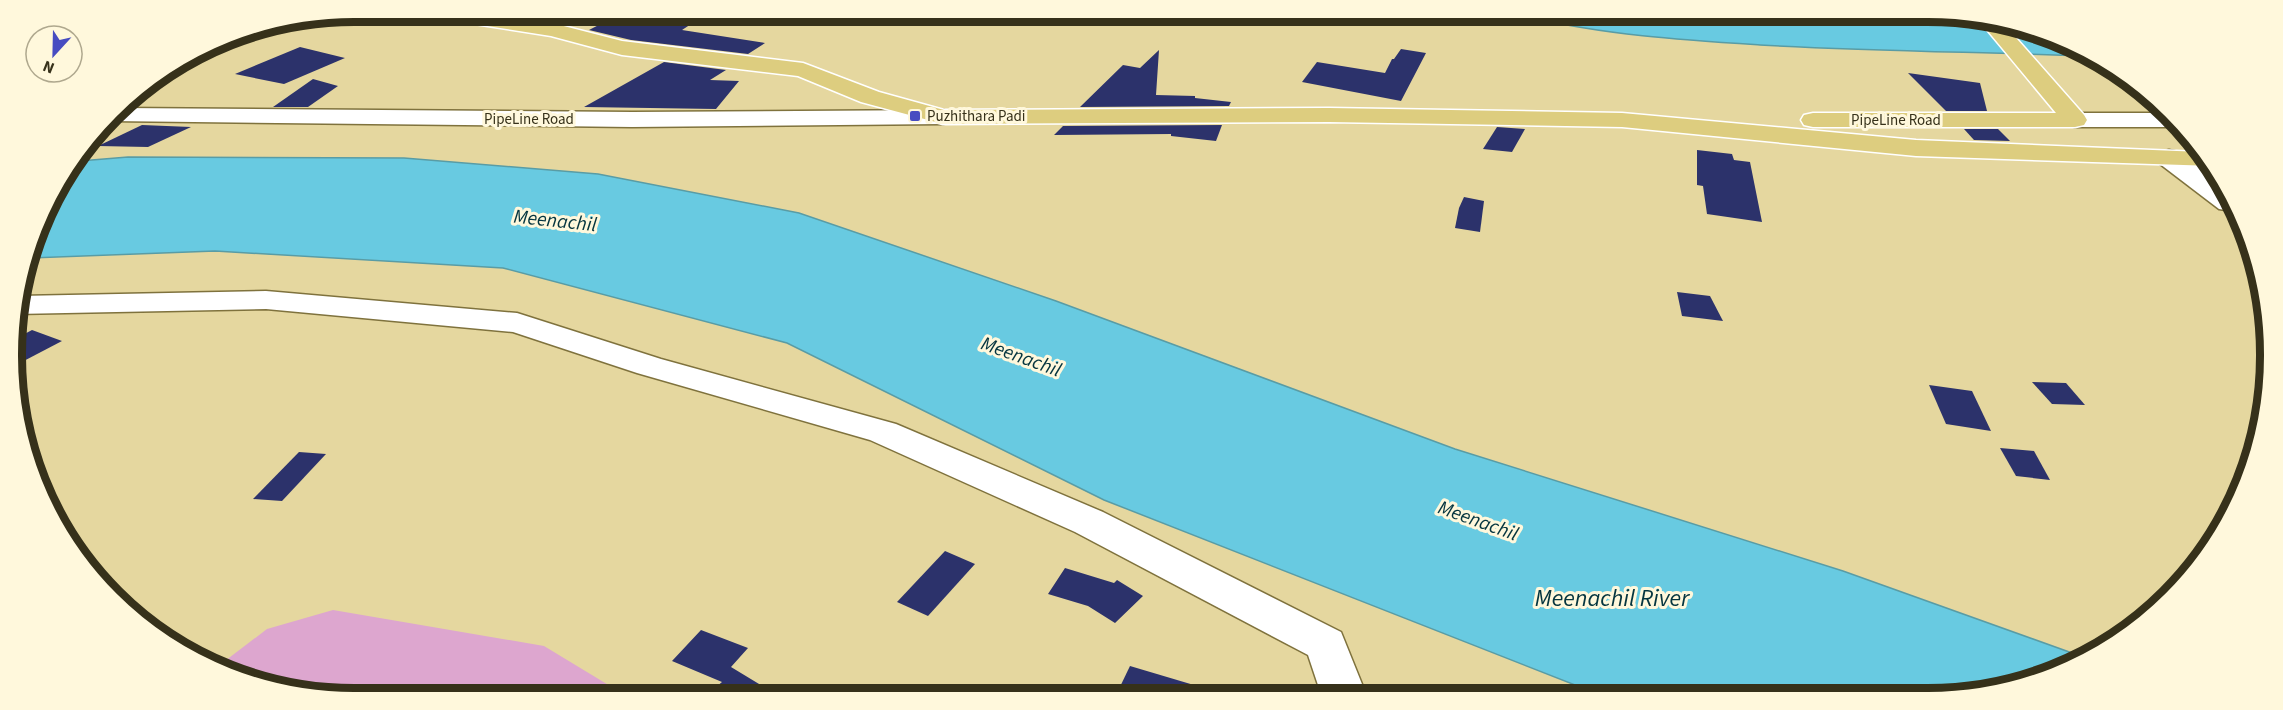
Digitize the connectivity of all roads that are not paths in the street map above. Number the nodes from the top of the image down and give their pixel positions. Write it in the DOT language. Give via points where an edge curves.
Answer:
graph roads {
  1 [pos="500,22"];
  2 [pos="1996,30"];
  3 [pos="125,115"];
  4 [pos="943,117"];
  5 [pos="1622,120"];
  6 [pos="2075,120"];
  7 [pos="2164,121"];
  8 [pos="2169,158"];
  9 [pos="2197,159"];
  10 [pos="2220,196"];
  11 [pos="26,305"];
  12 [pos="1342,688"];
  1 -- 4 [label="main road" via="622,48 803,70 870,97"];
  2 -- 6 [label="main road"];
  3 -- 4 [label="street, PipeLine Road" via="592,120"];
  4 -- 5 [label="main road" via="1329,115"];
  5 -- 6 [label="main road, PipeLine Road"];
  5 -- 8 [label="main road" via="1916,148"];
  6 -- 7 [label="street, PipeLine Road"];
  8 -- 9 [label="main road"];
  8 -- 10 [label="street"];
  11 -- 12 [label="street" via="266,300 517,323 649,366 883,432 1089,522 1326,644"];
}
